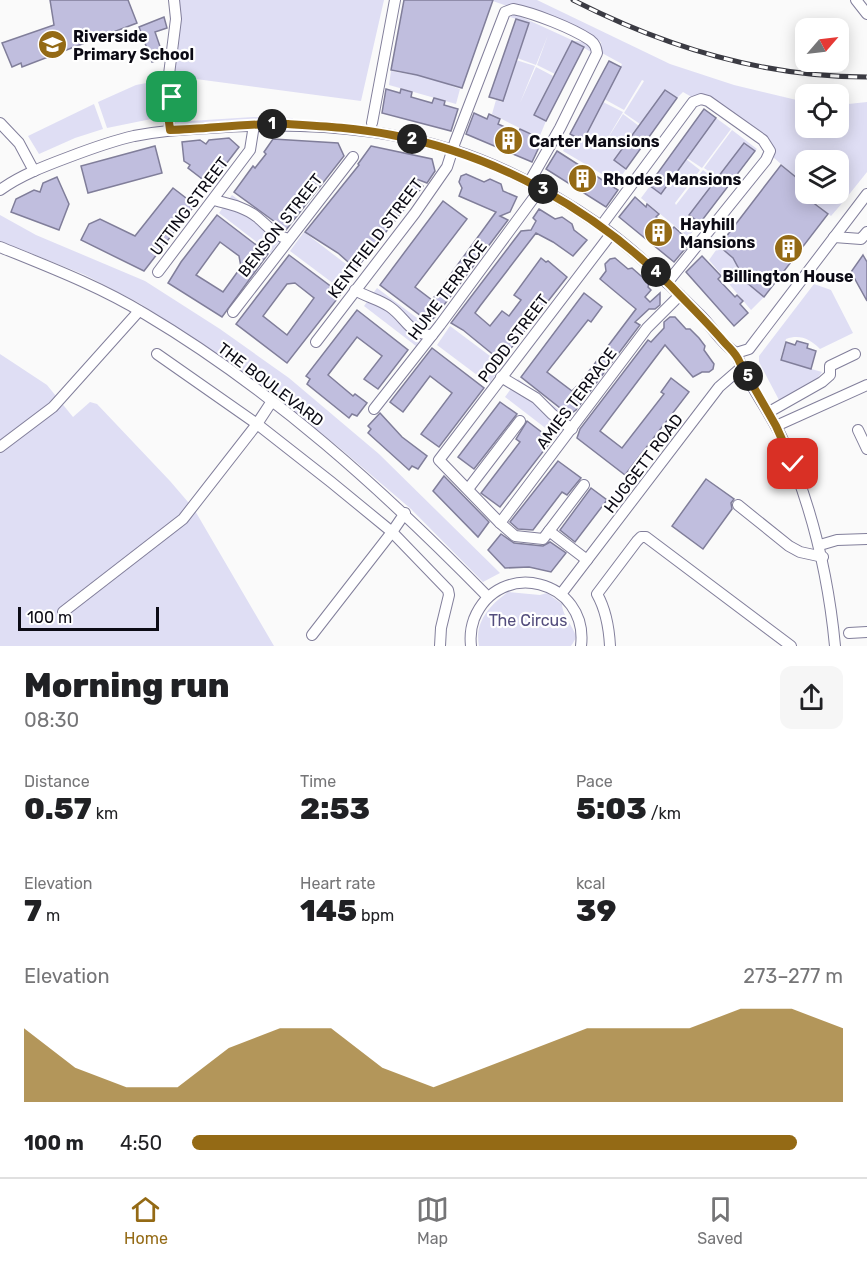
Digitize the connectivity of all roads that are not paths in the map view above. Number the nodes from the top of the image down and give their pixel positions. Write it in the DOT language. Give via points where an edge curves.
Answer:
graph roads {
  1 [pos="174,0"];
  2 [pos="395,0"];
  3 [pos="856,0"];
  4 [pos="867,15"];
  5 [pos="187,96"];
  6 [pos="166,98"];
  7 [pos="0,123"];
  8 [pos="372,123"];
  9 [pos="254,124"];
  10 [pos="170,130"];
  11 [pos="454,146"];
  12 [pos="352,157"];
  13 [pos="34,171"];
  14 [pos="532,178"];
  15 [pos="0,190"];
  16 [pos="539,192"];
  17 [pos="867,194"];
  18 [pos="214,200"];
  19 [pos="604,222"];
  20 [pos="867,232"];
  21 [pos="611,234"];
  22 [pos="834,237"];
  23 [pos="288,240"];
  24 [pos="0,247"];
  25 [pos="158,272"];
  26 [pos="670,278"];
  27 [pos="355,290"];
  28 [pos="677,299"];
  29 [pos="139,311"];
  30 [pos="232,312"];
  31 [pos="432,335"];
  32 [pos="316,342"];
  33 [pos="736,353"];
  34 [pos="157,354"];
  35 [pos="855,354"];
  36 [pos="742,367"];
  37 [pos="501,377"];
  38 [pos="867,385"];
  39 [pos="272,401"];
  40 [pos="374,409"];
  41 [pos="768,412"];
  42 [pos="520,421"];
  43 [pos="257,424"];
  44 [pos="776,426"];
  45 [pos="572,429"];
  46 [pos="858,430"];
  47 [pos="0,447"];
  48 [pos="867,450"];
  49 [pos="584,485"];
  50 [pos="468,489"];
  51 [pos="738,505"];
  52 [pos="405,513"];
  53 [pos="500,523"];
  54 [pos="549,531"];
  55 [pos="392,532"];
  56 [pos="867,539"];
  57 [pos="820,544"];
  58 [pos="823,557"];
  59 [pos="587,560"];
  60 [pos="561,594"];
  61 [pos="488,597"];
  62 [pos="63,612"];
  63 [pos="867,632"];
  64 [pos="849,633"];
  65 [pos="312,635"];
  66 [pos="440,646"];
  67 [pos="471,646"];
  68 [pos="581,646"];
  69 [pos="610,646"];
  70 [pos="791,646"];
  71 [pos="835,646"];
  1 -- 6 [label="street" via="177,19"];
  2 -- 8 [label="street"];
  3 -- 4 [label="street"];
  5 -- 6 [label="street"];
  6 -- 10 [label="street"];
  7 -- 13 [label="street" via="18,143"];
  9 -- 10 [label="street"];
  9 -- 11 [label="street" via="368,131"];
  9 -- 18 [label="street, UTTING STREET" via="250,150"];
  10 -- 13 [label="street" via="92,148"];
  11 -- 14 [label="street"];
  11 -- 14 [label="street, KENTFIELD STREET" via="505,12 513,9 543,18 591,40 597,52"];
  11 -- 27 [label="street, KENTFIELD STREET" via="442,175"];
  12 -- 23 [label="street, BENSON STREET"];
  13 -- 15 [label="street"];
  14 -- 16 [label="street"];
  16 -- 19 [label="street"];
  16 -- 31 [label="street, HUME TERRACE"];
  17 -- 22 [label="street"];
  18 -- 23 [label="street" via="243,208 271,232"];
  18 -- 25 [label="street, UTTING STREET"];
  19 -- 21 [label="street"];
  19 -- 26 [label="street" via="693,102 708,101 763,140 770,151 766,160"];
  20 -- 22 [label="street" via="861,239"];
  21 -- 26 [label="street"];
  21 -- 37 [label="street, PODD STREET"];
  22 -- 33 [label="street" via="748,349"];
  23 -- 30 [label="street, BENSON STREET"];
  24 -- 29 [label="street, THE BOULEVARD" via="85,282"];
  26 -- 28 [label="street"];
  27 -- 31 [label="street" via="391,307 420,334"];
  27 -- 32 [label="street, KENTFIELD STREET"];
  28 -- 33 [label="street"];
  28 -- 45 [label="street, AMIES TERRACE" via="647,328"];
  29 -- 39 [label="street, THE BOULEVARD"];
  29 -- 47 [label="street" via="53,407"];
  31 -- 40 [label="street, HUME TERRACE"];
  33 -- 36 [label="street"];
  34 -- 43 [label="street"];
  35 -- 41 [label="street" via="830,366 830,375 822,382"];
  36 -- 41 [label="street"];
  36 -- 59 [label="street, HUGGETT ROAD" via="718,387"];
  37 -- 45 [label="street" via="536,398"];
  37 -- 50 [label="street, PODD STREET" via="439,460"];
  38 -- 44 [label="street"];
  39 -- 43 [label="street"];
  39 -- 52 [label="street, THE BOULEVARD"];
  41 -- 44 [label="street"];
  42 -- 50 [label="street"];
  43 -- 55 [label="street"];
  43 -- 62 [label="street" via="183,519"];
  44 -- 57 [label="street"];
  45 -- 53 [label="street, AMIES TERRACE"];
  46 -- 48 [label="street"];
  49 -- 54 [label="street"];
  50 -- 53 [label="street"];
  51 -- 58 [label="street" via="795,549"];
  52 -- 55 [label="street"];
  52 -- 61 [label="street, THE BOULEVARD"];
  53 -- 54 [label="street" via="516,536 543,539"];
  54 -- 59 [label="street"];
  55 -- 65 [label="street"];
  55 -- 66 [label="street" via="448,590"];
  56 -- 57 [label="street"];
  57 -- 58 [label="street"];
  58 -- 71 [label="street"];
  59 -- 60 [label="street, HUGGETT ROAD"];
  60 -- 61 [label="street" via="532,582 501,588"];
  60 -- 68 [label="street" via="580,621"];
  61 -- 67 [label="street" via="472,625"];
  63 -- 64 [label="street"];
  69 -- 70 [label="street" via="609,626 597,594 641,537"];
}
